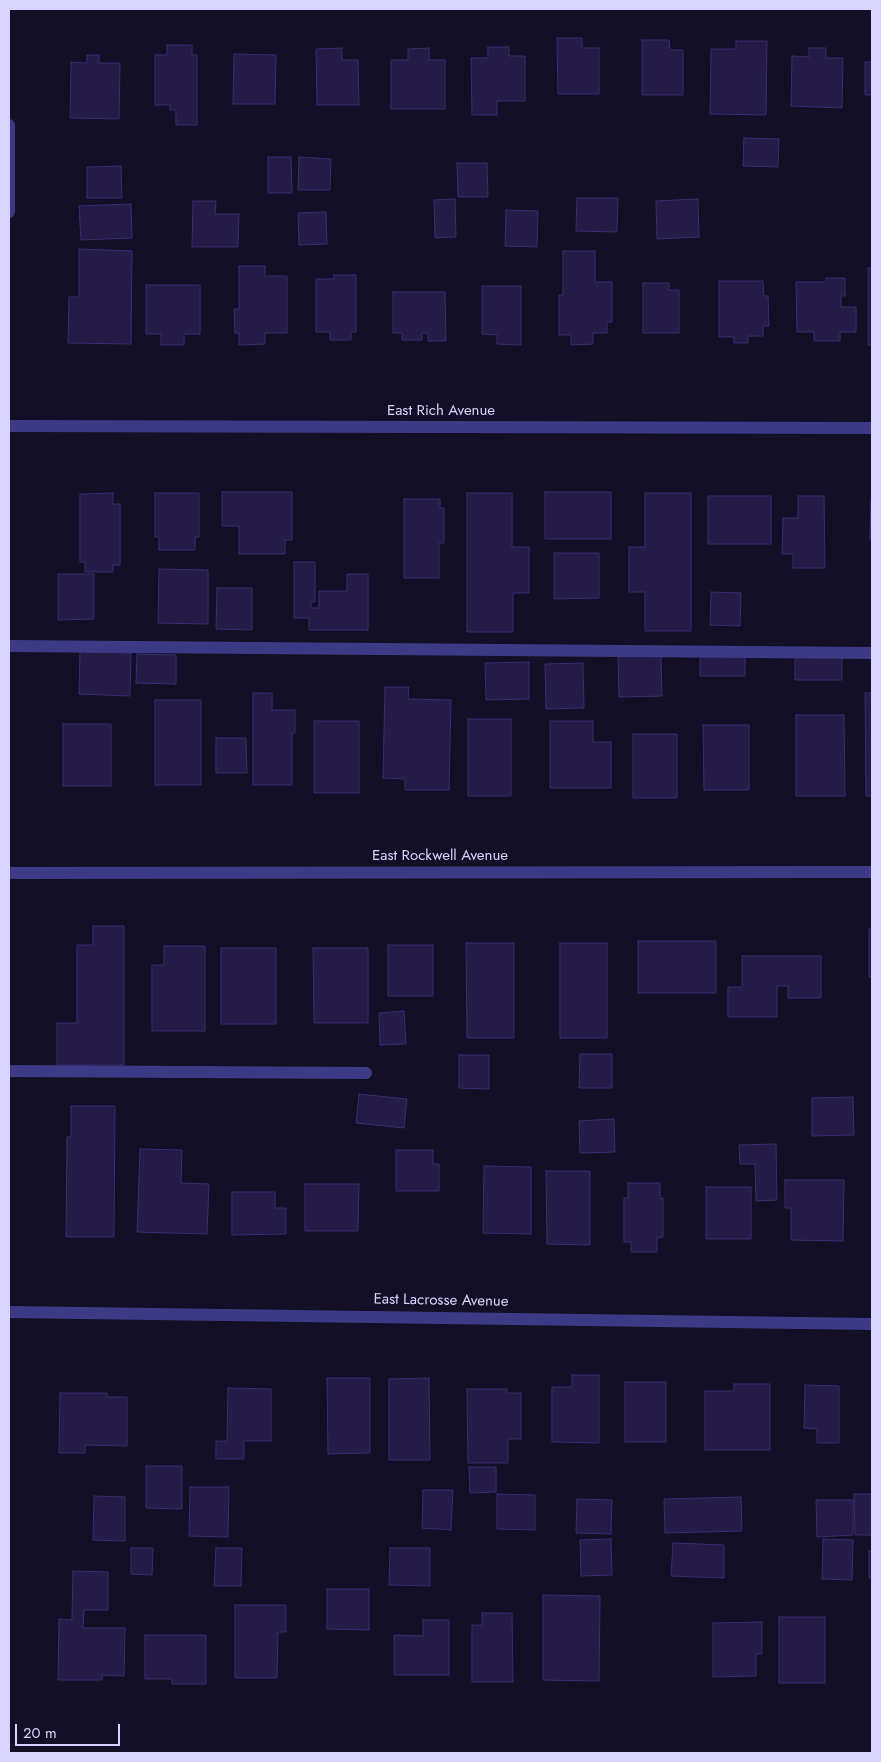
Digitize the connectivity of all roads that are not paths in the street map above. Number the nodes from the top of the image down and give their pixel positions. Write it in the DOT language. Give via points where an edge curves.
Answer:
graph roads {
  1 [pos="9,125"];
  2 [pos="9,199"];
  3 [pos="9,212"];
  4 [pos="9,426"];
  5 [pos="872,428"];
  6 [pos="9,646"];
  7 [pos="872,653"];
  8 [pos="9,872"];
  9 [pos="872,872"];
  10 [pos="9,1071"];
  11 [pos="366,1073"];
  12 [pos="9,1312"];
  13 [pos="872,1324"];
  1 -- 2 [label="street"];
  2 -- 3 [label="street"];
  4 -- 5 [label="street, East Rich Avenue"];
  6 -- 7 [label="street"];
  8 -- 9 [label="street, East Rockwell Avenue"];
  10 -- 11 [label="street"];
  12 -- 13 [label="street, East Lacrosse Avenue"];
}
